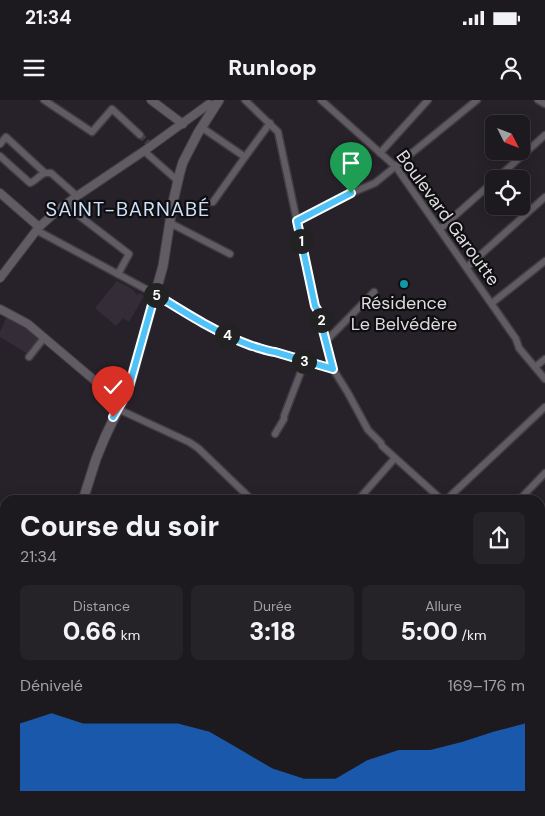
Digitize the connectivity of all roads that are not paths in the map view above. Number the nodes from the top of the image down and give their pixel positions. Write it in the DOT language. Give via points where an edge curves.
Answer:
graph roads {
  1 [pos="44,100"];
  2 [pos="151,100"];
  3 [pos="245,100"];
  4 [pos="322,100"];
  5 [pos="428,100"];
  6 [pos="477,100"];
  7 [pos="538,100"];
  8 [pos="216,103"];
  9 [pos="545,104"];
  10 [pos="270,123"];
  11 [pos="183,124"];
  12 [pos="201,127"];
  13 [pos="140,135"];
  14 [pos="545,135"];
  15 [pos="0,144"];
  16 [pos="144,151"];
  17 [pos="380,153"];
  18 [pos="0,156"];
  19 [pos="245,157"];
  20 [pos="396,167"];
  21 [pos="506,170"];
  22 [pos="45,173"];
  23 [pos="178,181"];
  24 [pos="485,189"];
  25 [pos="0,193"];
  26 [pos="77,196"];
  27 [pos="545,197"];
  28 [pos="213,202"];
  29 [pos="65,205"];
  30 [pos="297,221"];
  31 [pos="170,223"];
  32 [pos="37,229"];
  33 [pos="440,229"];
  34 [pos="230,254"];
  35 [pos="545,260"];
  36 [pos="467,267"];
  37 [pos="118,274"];
  38 [pos="0,278"];
  39 [pos="374,292"];
  40 [pos="155,294"];
  41 [pos="492,302"];
  42 [pos="0,310"];
  43 [pos="44,338"];
  44 [pos="326,341"];
  45 [pos="29,357"];
  46 [pos="545,359"];
  47 [pos="305,361"];
  48 [pos="535,367"];
  49 [pos="333,369"];
  50 [pos="545,379"];
  51 [pos="120,406"];
  52 [pos="545,407"];
  53 [pos="275,434"];
  54 [pos="395,458"];
  55 [pos="545,473"];
  56 [pos="435,494"];
  57 [pos="85,495"];
  58 [pos="247,495"];
  59 [pos="362,495"];
  60 [pos="451,495"];
  61 [pos="524,495"];
  1 -- 13 [label="street" via="92,132 112,109"];
  2 -- 11 [label="street"];
  3 -- 10 [label="street"];
  4 -- 17 [label="street, Boulevard Garoutte"];
  5 -- 17 [label="street"];
  6 -- 20 [label="street"];
  7 -- 9 [label="street"];
  8 -- 11 [label="street" via="208,104"];
  8 -- 12 [label="main road"];
  10 -- 19 [label="street"];
  10 -- 30 [label="street" via="278,132"];
  11 -- 16 [label="street"];
  12 -- 19 [label="street"];
  12 -- 23 [label="main road" via="183,162"];
  14 -- 21 [label="street"];
  15 -- 22 [label="street" via="6,137"];
  16 -- 23 [label="street"];
  16 -- 26 [label="street"];
  17 -- 20 [label="street, Boulevard Garoutte"];
  18 -- 22 [label="street" via="30,183"];
  19 -- 28 [label="street"];
  20 -- 30 [label="street" via="375,183"];
  20 -- 33 [label="street, Boulevard Garoutte"];
  22 -- 26 [label="street" via="52,173"];
  23 -- 31 [label="main road"];
  24 -- 33 [label="street"];
  25 -- 32 [label="street"];
  26 -- 29 [label="street"];
  27 -- 36 [label="street"];
  29 -- 32 [label="street"];
  29 -- 37 [label="street" via="129,254"];
  30 -- 44 [label="street"];
  31 -- 34 [label="street"];
  31 -- 40 [label="main road"];
  32 -- 37 [label="street"];
  32 -- 38 [label="street"];
  33 -- 36 [label="street, Boulevard Garoutte"];
  35 -- 41 [label="street"];
  36 -- 41 [label="street, Boulevard Garoutte"];
  37 -- 40 [label="street"];
  39 -- 44 [label="street"];
  40 -- 47 [label="street" via="223,334 269,352"];
  40 -- 51 [label="main road" via="129,387"];
  41 -- 48 [label="street, Boulevard Garoutte" via="519,348"];
  42 -- 43 [label="street" via="28,324"];
  43 -- 45 [label="street"];
  43 -- 51 [label="street" via="113,396"];
  44 -- 49 [label="street"];
  46 -- 48 [label="street"];
  47 -- 49 [label="street"];
  47 -- 53 [label="street" via="284,419"];
  48 -- 50 [label="street, Boulevard Garoutte"];
  49 -- 54 [label="street" via="368,430"];
  51 -- 57 [label="main road" via="96,459"];
  51 -- 58 [label="street" via="198,448"];
  52 -- 60 [label="street"];
  54 -- 56 [label="street"];
  54 -- 59 [label="street"];
  55 -- 61 [label="street"];
}
